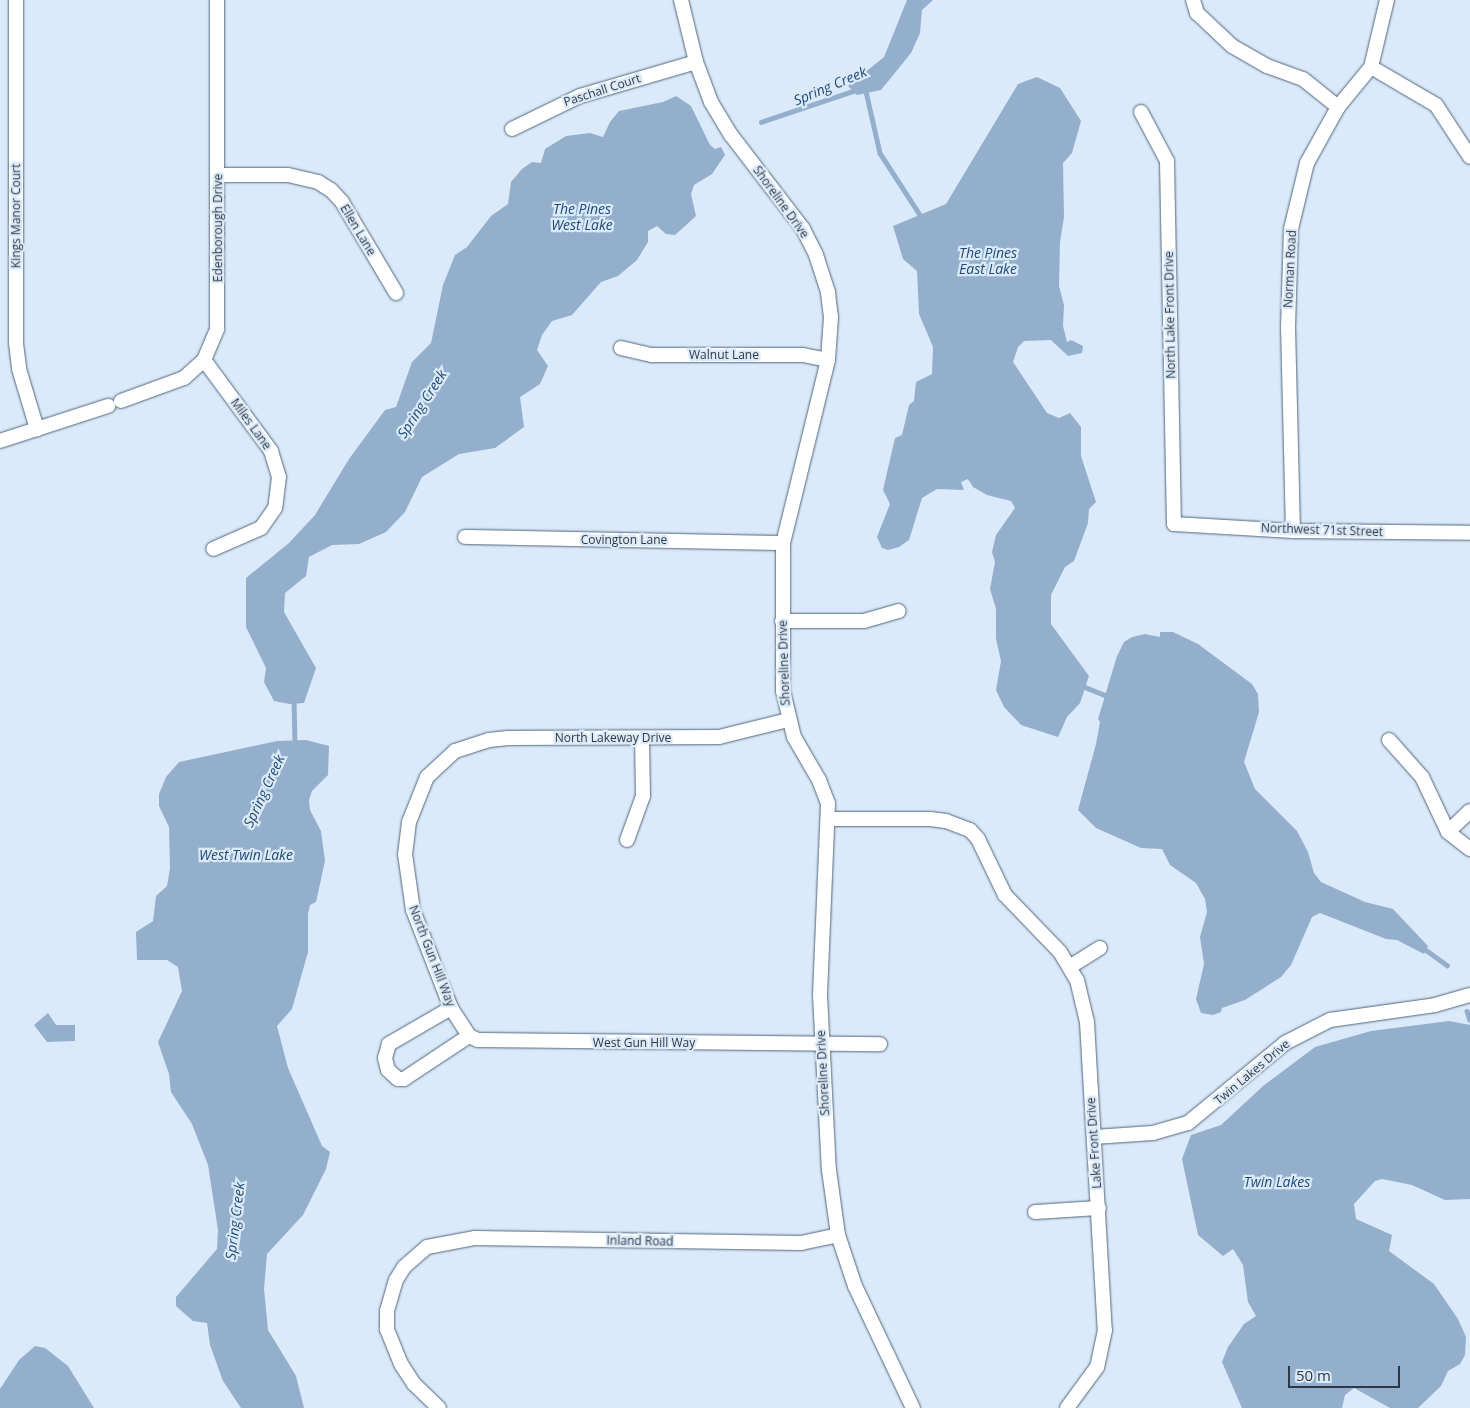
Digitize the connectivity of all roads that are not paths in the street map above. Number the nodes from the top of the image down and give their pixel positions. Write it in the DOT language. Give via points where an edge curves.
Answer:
graph roads {
  1 [pos="16,0"];
  2 [pos="217,0"];
  3 [pos="681,0"];
  4 [pos="1193,0"];
  5 [pos="1386,0"];
  6 [pos="696,62"];
  7 [pos="1371,67"];
  8 [pos="1338,107"];
  9 [pos="1141,112"];
  10 [pos="512,129"];
  11 [pos="1470,157"];
  12 [pos="218,175"];
  13 [pos="396,293"];
  14 [pos="621,348"];
  15 [pos="204,360"];
  16 [pos="828,360"];
  17 [pos="37,429"];
  18 [pos="0,441"];
  19 [pos="1174,524"];
  20 [pos="1293,531"];
  21 [pos="1470,534"];
  22 [pos="465,537"];
  23 [pos="784,543"];
  24 [pos="213,548"];
  25 [pos="899,611"];
  26 [pos="782,621"];
  27 [pos="788,720"];
  28 [pos="642,739"];
  29 [pos="1389,740"];
  30 [pos="441,761"];
  31 [pos="1470,811"];
  32 [pos="829,819"];
  33 [pos="1448,832"];
  34 [pos="627,840"];
  35 [pos="1470,849"];
  36 [pos="1100,948"];
  37 [pos="1071,966"];
  38 [pos="1470,996"];
  39 [pos="451,1008"];
  40 [pos="469,1036"];
  41 [pos="821,1044"];
  42 [pos="880,1044"];
  43 [pos="1094,1137"];
  44 [pos="1099,1208"];
  45 [pos="1035,1212"];
  46 [pos="838,1235"];
  47 [pos="1076,1405"];
  48 [pos="910,1407"];
  49 [pos="438,1408"];
  1 -- 17 [label="street, Kings Manor Court" via="16,343 19,370"];
  2 -- 12 [label="street, Edenborough Drive"];
  3 -- 6 [label="street, Shoreline Drive"];
  4 -- 8 [label="street" via="1197,13 1232,46 1267,66 1304,80"];
  5 -- 7 [label="street, Norman Road"];
  6 -- 10 [label="street, Paschall Court" via="580,96"];
  6 -- 16 [label="street, Shoreline Drive" via="721,120 792,215 816,255 826,284 831,317"];
  7 -- 8 [label="street, Norman Road"];
  7 -- 11 [label="street" via="1436,105"];
  8 -- 20 [label="street, Norman Road" via="1307,163 1291,229 1288,328"];
  9 -- 19 [label="street, North Lake Front Drive" via="1167,161"];
  12 -- 13 [label="street, Ellen Lane" via="288,176 318,182 331,190 342,202"];
  12 -- 15 [label="street, Edenborough Drive" via="217,330"];
  14 -- 16 [label="street, Walnut Lane" via="652,355 803,355"];
  15 -- 17 [label="street, Edenborough Drive" via="171,385"];
  15 -- 24 [label="street, Miles Lane" via="271,451 279,477 275,508 261,528"];
  16 -- 23 [label="street, Shoreline Drive"];
  17 -- 18 [label="street, Edenborough Drive"];
  19 -- 20 [label="street, Northwest 71st Street"];
  20 -- 21 [label="street, Northwest 71st Street"];
  22 -- 23 [label="street, Covington Lane"];
  23 -- 26 [label="street, Shoreline Drive"];
  25 -- 26 [label="street" via="864,621"];
  26 -- 27 [label="street, Shoreline Drive" via="783,691"];
  27 -- 28 [label="street, North Lakeway Drive" via="720,737"];
  27 -- 32 [label="street, Shoreline Drive" via="824,793"];
  28 -- 30 [label="street, North Lakeway Drive" via="489,740 455,751"];
  28 -- 34 [label="street" via="643,796"];
  29 -- 33 [label="street" via="1422,777"];
  30 -- 39 [label="street, North Gun Hill Way" via="417,796 405,854 413,910"];
  31 -- 33 [label="street"];
  32 -- 37 [label="street, Lake Front Drive" via="930,819 959,824 978,839 1006,895"];
  32 -- 41 [label="street, Shoreline Drive" via="822,942"];
  33 -- 35 [label="street"];
  36 -- 37 [label="street"];
  37 -- 43 [label="street, Lake Front Drive" via="1087,1022"];
  38 -- 43 [label="street, Twin Lakes Drive" via="1435,1006 1330,1020 1285,1044 1188,1123 1154,1133"];
  39 -- 40 [label="street, North Gun Hill Way"];
  39 -- 40 [label="street" via="389,1044 385,1058 388,1070 404,1079"];
  40 -- 41 [label="street, West Gun Hill Way" via="491,1042"];
  41 -- 42 [label="street, West Gun Hill Way"];
  41 -- 46 [label="street, Shoreline Drive" via="829,1170"];
  43 -- 44 [label="street, Lake Front Drive"];
  44 -- 45 [label="street"];
  44 -- 47 [label="street, Lake Front Drive" via="1105,1330 1097,1367"];
  46 -- 48 [label="street, Shoreline Drive" via="855,1286"];
  46 -- 49 [label="street, Inland Road" via="801,1243 474,1238 427,1247 404,1267 386,1311 392,1347 401,1364 414,1384"];
}
